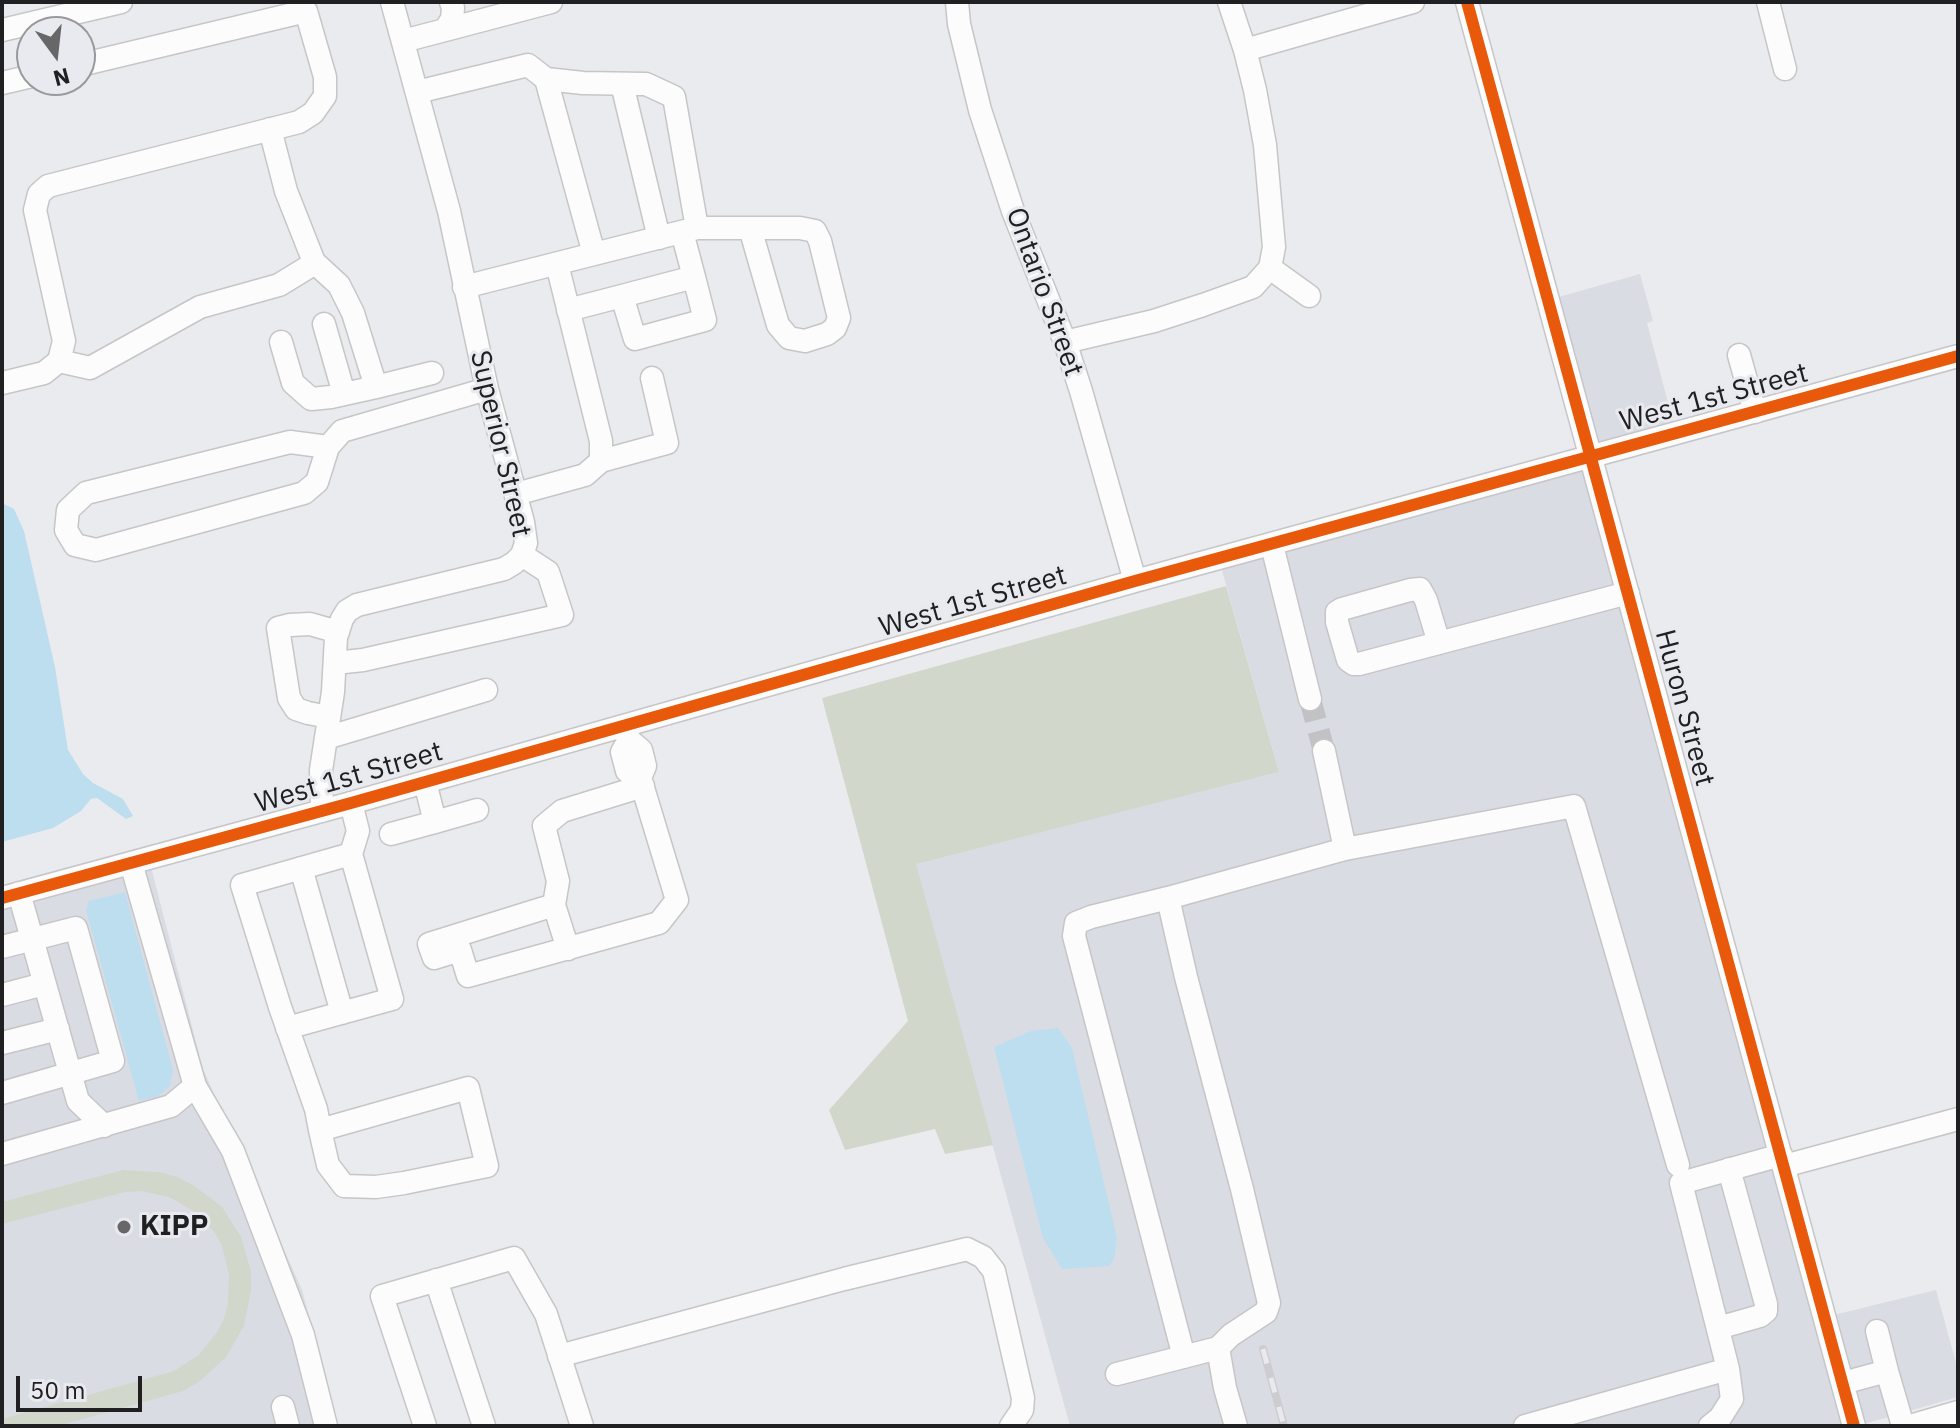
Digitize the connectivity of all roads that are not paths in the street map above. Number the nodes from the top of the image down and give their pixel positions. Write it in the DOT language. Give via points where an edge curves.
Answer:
graph roads {
  1 [pos="121,2"];
  2 [pos="392,2"];
  3 [pos="451,2"];
  4 [pos="551,2"];
  5 [pos="957,2"];
  6 [pos="1229,2"];
  7 [pos="1413,2"];
  8 [pos="1467,2"];
  9 [pos="1768,2"];
  10 [pos="308,6"];
  11 [pos="2,30"];
  12 [pos="445,30"];
  13 [pos="403,41"];
  14 [pos="1245,50"];
  15 [pos="96,61"];
  16 [pos="1785,69"];
  17 [pos="546,79"];
  18 [pos="622,84"];
  19 [pos="417,92"];
  20 [pos="270,129"];
  21 [pos="750,228"];
  22 [pos="690,230"];
  23 [pos="659,238"];
  24 [pos="594,254"];
  25 [pos="315,263"];
  26 [pos="557,264"];
  27 [pos="1270,268"];
  28 [pos="694,277"];
  29 [pos="464,287"];
  30 [pos="622,296"];
  31 [pos="1309,296"];
  32 [pos="568,310"];
  33 [pos="324,324"];
  34 [pos="281,342"];
  35 [pos="1065,342"];
  36 [pos="1739,355"];
  37 [pos="1958,356"];
  38 [pos="59,361"];
  39 [pos="432,373"];
  40 [pos="652,378"];
  41 [pos="2,383"];
  42 [pos="376,387"];
  43 [pos="487,389"];
  44 [pos="344,394"];
  45 [pos="1755,412"];
  46 [pos="328,447"];
  47 [pos="601,451"];
  48 [pos="1590,457"];
  49 [pos="516,494"];
  50 [pos="1272,545"];
  51 [pos="522,555"];
  52 [pos="1135,581"];
  53 [pos="1628,593"];
  54 [pos="338,632"];
  55 [pos="1439,643"];
  56 [pos="335,663"];
  57 [pos="486,690"];
  58 [pos="1310,699"];
  59 [pos="328,727"];
  60 [pos="628,733"];
  61 [pos="1324,751"];
  62 [pos="425,782"];
  63 [pos="642,782"];
  64 [pos="351,803"];
  65 [pos="477,810"];
  66 [pos="322,811"];
  67 [pos="435,822"];
  68 [pos="391,834"];
  69 [pos="1345,849"];
  70 [pos="351,854"];
  71 [pos="131,863"];
  72 [pos="301,868"];
  73 [pos="10,896"];
  74 [pos="1168,898"];
  75 [pos="554,905"];
  76 [pos="31,939"];
  77 [pos="2,947"];
  78 [pos="568,949"];
  79 [pos="44,984"];
  80 [pos="2,995"];
  81 [pos="342,1013"];
  82 [pos="287,1028"];
  83 [pos="58,1029"];
  84 [pos="2,1043"];
  85 [pos="71,1073"];
  86 [pos="195,1086"];
  87 [pos="2,1093"];
  88 [pos="1958,1119"];
  89 [pos="104,1126"];
  90 [pos="320,1130"];
  91 [pos="2,1154"];
  92 [pos="1782,1160"];
  93 [pos="1729,1169"];
  94 [pos="1679,1174"];
  95 [pos="436,1280"];
  96 [pos="1718,1328"];
  97 [pos="1877,1331"];
  98 [pos="1218,1348"];
  99 [pos="559,1356"];
  100 [pos="1184,1357"];
  101 [pos="1728,1369"];
  102 [pos="1887,1371"];
  103 [pos="1117,1374"];
  104 [pos="1843,1383"];
  105 [pos="1958,1412"];
  106 [pos="326,1426"];
  107 [pos="425,1426"];
  108 [pos="484,1426"];
  109 [pos="582,1426"];
  110 [pos="1011,1426"];
  111 [pos="1236,1426"];
  112 [pos="1525,1426"];
  113 [pos="1710,1426"];
  114 [pos="1854,1426"];
  115 [pos="1903,1426"];
  116 [pos="1910,1426"];
  1 -- 11 [label="street"];
  2 -- 13 [label="street, Superior Street"];
  3 -- 12 [label="street" via="452,19"];
  4 -- 12 [label="street"];
  5 -- 35 [label="street, Ontario Street" via="980,110"];
  6 -- 14 [label="street"];
  7 -- 14 [label="street"];
  8 -- 48 [label="street, Huron Street"];
  9 -- 16 [label="street"];
  10 -- 15 [label="street"];
  10 -- 20 [label="street" via="325,96 306,118"];
  12 -- 13 [label="street"];
  13 -- 19 [label="street, Superior Street"];
  14 -- 27 [label="street" via="1265,145 1274,247"];
  17 -- 18 [label="street"];
  17 -- 19 [label="street" via="528,65"];
  17 -- 24 [label="street"];
  18 -- 22 [label="street" via="646,84 674,97"];
  18 -- 23 [label="street"];
  19 -- 29 [label="street, Superior Street"];
  20 -- 25 [label="street" via="286,191"];
  20 -- 38 [label="street" via="48,186 39,194 35,210 64,341"];
  21 -- 21 [label="street" via="815,231 839,318 835,328 805,341 789,338 778,325"];
  21 -- 22 [label="street"];
  22 -- 23 [label="street"];
  22 -- 28 [label="street"];
  23 -- 24 [label="street"];
  24 -- 26 [label="street"];
  25 -- 38 [label="street" via="279,285 200,307 90,368"];
  25 -- 42 [label="street" via="339,285 353,313"];
  26 -- 29 [label="street"];
  26 -- 32 [label="street"];
  27 -- 31 [label="street"];
  27 -- 35 [label="street" via="1253,287 1154,321"];
  28 -- 30 [label="street"];
  28 -- 30 [label="street" via="705,320 635,339"];
  29 -- 43 [label="street, Superior Street"];
  30 -- 32 [label="street"];
  32 -- 47 [label="street"];
  33 -- 44 [label="street"];
  34 -- 44 [label="street" via="293,383 311,399"];
  35 -- 52 [label="street, Ontario Street"];
  36 -- 45 [label="street"];
  37 -- 45 [label="street, West 1st Street"];
  38 -- 41 [label="street" via="44,373"];
  39 -- 42 [label="street"];
  40 -- 47 [label="street" via="667,443"];
  42 -- 44 [label="street"];
  43 -- 46 [label="street" via="342,431"];
  43 -- 49 [label="street, Superior Street"];
  45 -- 48 [label="street, West 1st Street"];
  46 -- 46 [label="street" via="317,482 304,493 96,550 75,545 66,530 68,510 86,493 290,442"];
  47 -- 49 [label="street" via="585,475"];
  48 -- 50 [label="street, West 1st Street"];
  48 -- 53 [label="street, Huron Street"];
  49 -- 51 [label="street, Superior Street" via="526,543"];
  50 -- 52 [label="street, West 1st Street"];
  50 -- 58 [label="street"];
  51 -- 54 [label="street, Superior Street" via="504,569 357,605 347,611"];
  51 -- 56 [label="street" via="548,572 562,615"];
  52 -- 60 [label="street, West 1st Street"];
  53 -- 55 [label="street"];
  53 -- 92 [label="street, Huron Street"];
  54 -- 56 [label="street"];
  54 -- 59 [label="street" via="310,624 278,628 289,698 296,709"];
  55 -- 55 [label="street" via="1354,664 1348,660 1337,612 1420,589"];
  56 -- 59 [label="street"];
  57 -- 59 [label="street"];
  59 -- 66 [label="street"];
  60 -- 62 [label="street, West 1st Street"];
  60 -- 63 [label="street" via="641,750"];
  61 -- 69 [label="street"];
  62 -- 64 [label="street, West 1st Street"];
  62 -- 67 [label="street"];
  63 -- 75 [label="street" via="562,811 544,826 558,881"];
  63 -- 78 [label="street" via="677,900 659,923"];
  64 -- 66 [label="street, West 1st Street"];
  64 -- 70 [label="street" via="358,831"];
  65 -- 67 [label="street"];
  66 -- 71 [label="street, West 1st Street"];
  67 -- 68 [label="street"];
  69 -- 74 [label="street"];
  69 -- 94 [label="street" via="1574,806"];
  70 -- 72 [label="street"];
  70 -- 81 [label="street" via="392,999"];
  71 -- 73 [label="street, West 1st Street"];
  71 -- 86 [label="street"];
  72 -- 81 [label="street"];
  72 -- 82 [label="street" via="242,885"];
  73 -- 76 [label="street"];
  74 -- 98 [label="street" via="1269,1303 1266,1312"];
  74 -- 100 [label="street" via="1076,923 1074,936"];
  75 -- 78 [label="street"];
  75 -- 78 [label="street" via="429,944 434,958 460,950 468,976"];
  76 -- 77 [label="street"];
  76 -- 79 [label="street"];
  76 -- 85 [label="street" via="76,928 113,1061"];
  79 -- 80 [label="street"];
  79 -- 83 [label="street"];
  81 -- 82 [label="street"];
  82 -- 90 [label="street"];
  83 -- 84 [label="street"];
  83 -- 85 [label="street"];
  85 -- 87 [label="street"];
  85 -- 89 [label="street" via="78,1101"];
  86 -- 89 [label="street" via="171,1106"];
  86 -- 106 [label="street" via="233,1151 303,1335"];
  88 -- 92 [label="street"];
  89 -- 91 [label="street"];
  90 -- 90 [label="street" via="328,1165 344,1186 376,1187 487,1166 468,1088"];
  92 -- 93 [label="street"];
  92 -- 104 [label="street, Huron Street"];
  93 -- 94 [label="street"];
  93 -- 96 [label="street" via="1766,1311"];
  94 -- 96 [label="street"];
  95 -- 99 [label="street" via="514,1258 546,1314"];
  95 -- 107 [label="street" via="382,1296"];
  95 -- 108 [label="street"];
  96 -- 101 [label="street"];
  97 -- 102 [label="street"];
  98 -- 100 [label="street"];
  98 -- 111 [label="street"];
  99 -- 109 [label="street"];
  99 -- 110 [label="street" via="967,1249 994,1271 1023,1398"];
  100 -- 103 [label="street"];
  101 -- 112 [label="street"];
  101 -- 113 [label="street" via="1732,1399"];
  102 -- 104 [label="street"];
  102 -- 115 [label="street"];
  104 -- 114 [label="street, Huron Street"];
  105 -- 116 [label="street"];
}
